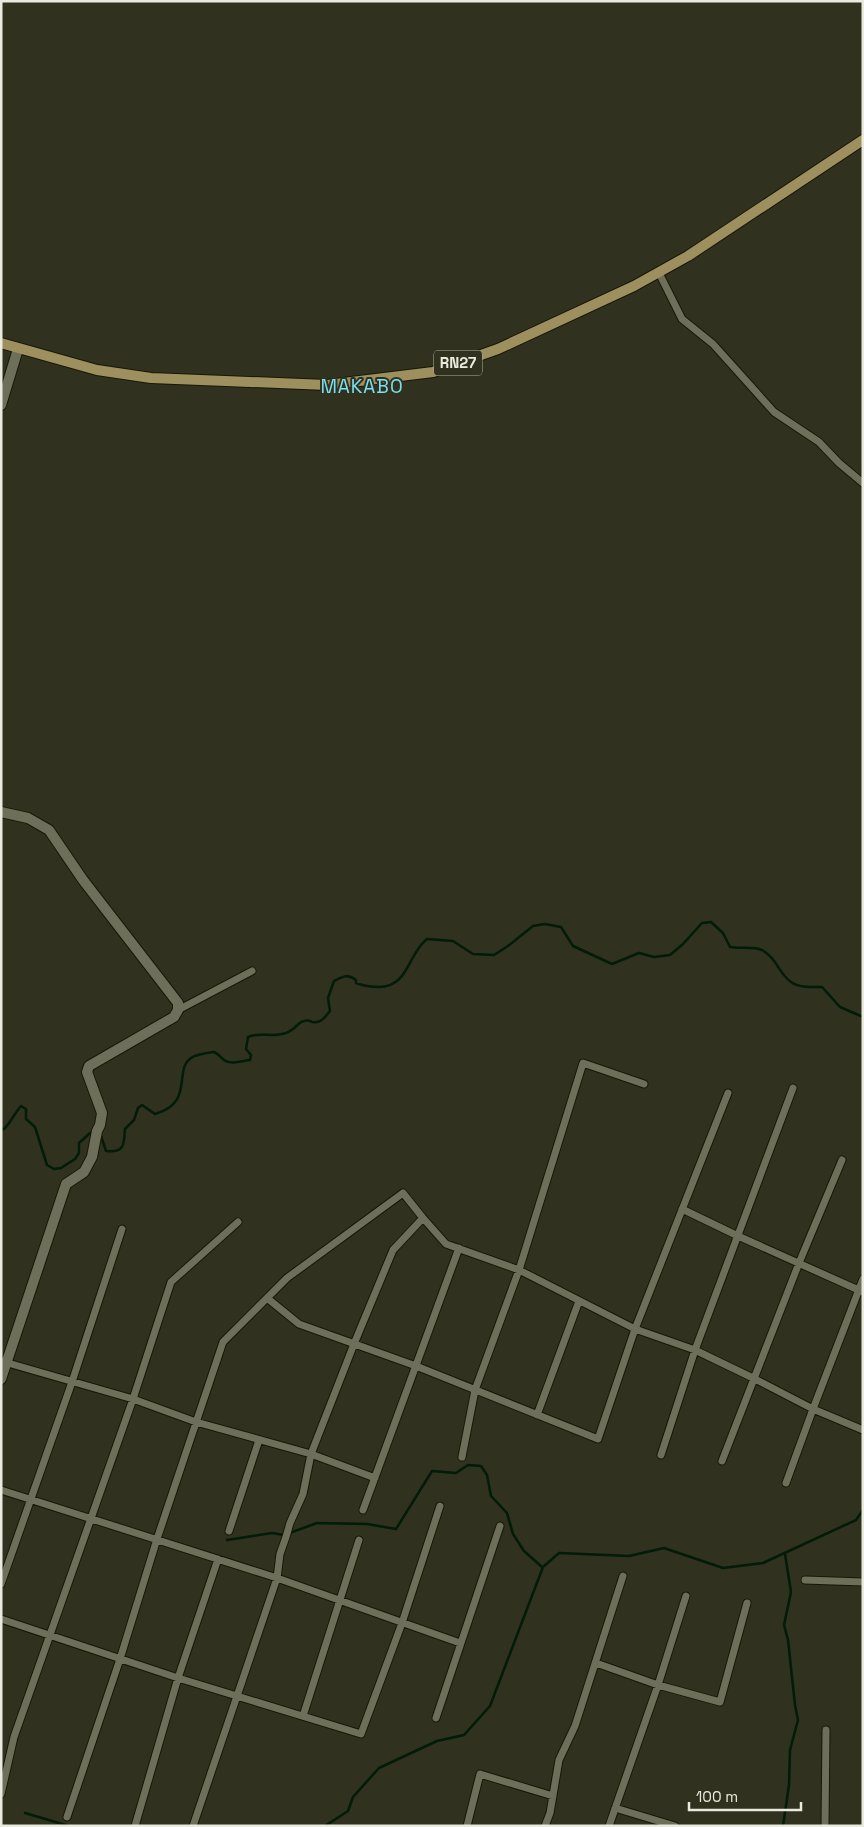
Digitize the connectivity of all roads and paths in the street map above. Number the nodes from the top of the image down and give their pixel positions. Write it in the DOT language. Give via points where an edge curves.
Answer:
graph roads {
  1 [pos="863,140"];
  2 [pos="659,273"];
  3 [pos="1,343"];
  4 [pos="18,349"];
  5 [pos="1,405"];
  6 [pos="863,483"];
  7 [pos="1,812"];
  8 [pos="252,971"];
  9 [pos="178,1010"];
  10 [pos="644,1084"];
  11 [pos="793,1088"];
  12 [pos="728,1093"];
  13 [pos="842,1160"];
  14 [pos="682,1209"];
  15 [pos="422,1218"];
  16 [pos="238,1222"];
  17 [pos="122,1229"];
  18 [pos="738,1236"];
  19 [pos="459,1248"];
  20 [pos="799,1263"];
  21 [pos="519,1270"];
  22 [pos="863,1279"];
  23 [pos="860,1291"];
  24 [pos="267,1298"];
  25 [pos="579,1301"];
  26 [pos="635,1329"];
  27 [pos="354,1344"];
  28 [pos="695,1350"];
  29 [pos="4,1362"];
  30 [pos="416,1366"];
  31 [pos="1,1379"];
  32 [pos="755,1379"];
  33 [pos="72,1382"];
  34 [pos="475,1390"];
  35 [pos="133,1399"];
  36 [pos="812,1409"];
  37 [pos="537,1415"];
  38 [pos="196,1422"];
  39 [pos="863,1430"];
  40 [pos="259,1440"];
  41 [pos="311,1454"];
  42 [pos="661,1455"];
  43 [pos="462,1457"];
  44 [pos="722,1461"];
  45 [pos="375,1478"];
  46 [pos="786,1483"];
  47 [pos="1,1490"];
  48 [pos="31,1499"];
  49 [pos="440,1506"];
  50 [pos="363,1510"];
  51 [pos="90,1519"];
  52 [pos="500,1526"];
  53 [pos="230,1531"];
  54 [pos="157,1539"];
  55 [pos="359,1540"];
  56 [pos="218,1559"];
  57 [pos="623,1576"];
  58 [pos="277,1578"];
  59 [pos="805,1580"];
  60 [pos="863,1582"];
  61 [pos="1,1584"];
  62 [pos="686,1596"];
  63 [pos="339,1600"];
  64 [pos="747,1603"];
  65 [pos="1,1619"];
  66 [pos="402,1623"];
  67 [pos="50,1635"];
  68 [pos="460,1643"];
  69 [pos="120,1659"];
  70 [pos="596,1663"];
  71 [pos="178,1678"];
  72 [pos="658,1685"];
  73 [pos="237,1696"];
  74 [pos="302,1716"];
  75 [pos="436,1718"];
  76 [pos="826,1730"];
  77 [pos="1,1794"];
  78 [pos="553,1796"];
  79 [pos="615,1808"];
  80 [pos="68,1817"];
  81 [pos="135,1826"];
  82 [pos="193,1826"];
  83 [pos="467,1826"];
  84 [pos="545,1826"];
  85 [pos="609,1826"];
  86 [pos="675,1826"];
  87 [pos="825,1826"];
  1 -- 2 [label="main road, RN27"];
  2 -- 4 [label="main road, RN27" via="498,349 433,372 327,385 151,378 97,370"];
  2 -- 6 [label="street" via="682,319 713,344 774,412 819,442"];
  3 -- 4 [label="main road, RN27"];
  4 -- 5 [label="street"];
  7 -- 9 [label="street" via="28,818 49,830 83,880 178,1003"];
  8 -- 9 [label="street"];
  9 -- 29 [label="street" via="174,1017 89,1066 87,1072 102,1113 92,1157 84,1172 66,1184"];
  10 -- 21 [label="street" via="582,1063"];
  11 -- 18 [label="street"];
  12 -- 14 [label="street"];
  13 -- 20 [label="street"];
  14 -- 18 [label="street"];
  14 -- 26 [label="street"];
  15 -- 19 [label="street" via="446,1244"];
  15 -- 24 [label="street" via="403,1193 287,1278"];
  15 -- 27 [label="street" via="393,1250"];
  16 -- 35 [label="street" via="171,1282"];
  17 -- 33 [label="street"];
  18 -- 20 [label="street"];
  18 -- 28 [label="street"];
  19 -- 21 [label="street"];
  19 -- 30 [label="street"];
  20 -- 23 [label="street"];
  20 -- 32 [label="street"];
  21 -- 25 [label="street"];
  21 -- 34 [label="street"];
  22 -- 23 [label="street"];
  23 -- 36 [label="street"];
  24 -- 27 [label="street" via="299,1324"];
  24 -- 38 [label="street" via="223,1342"];
  25 -- 26 [label="street"];
  25 -- 37 [label="street"];
  26 -- 28 [label="street"];
  26 -- 37 [label="street" via="598,1439"];
  27 -- 30 [label="street"];
  27 -- 41 [label="street"];
  28 -- 32 [label="street"];
  28 -- 42 [label="street"];
  29 -- 31 [label="street"];
  29 -- 33 [label="street"];
  30 -- 34 [label="street"];
  30 -- 45 [label="street"];
  32 -- 36 [label="street"];
  32 -- 44 [label="street"];
  33 -- 35 [label="street"];
  33 -- 48 [label="street"];
  34 -- 37 [label="street"];
  34 -- 43 [label="street"];
  35 -- 38 [label="street"];
  35 -- 51 [label="street"];
  36 -- 39 [label="street"];
  36 -- 46 [label="street"];
  38 -- 40 [label="street"];
  38 -- 54 [label="street"];
  40 -- 41 [label="street"];
  40 -- 53 [label="street"];
  41 -- 45 [label="street"];
  41 -- 58 [label="street" via="303,1494 280,1554"];
  45 -- 50 [label="street"];
  47 -- 48 [label="street"];
  48 -- 51 [label="street"];
  48 -- 61 [label="street"];
  49 -- 66 [label="street"];
  51 -- 54 [label="street"];
  51 -- 67 [label="street"];
  52 -- 68 [label="street"];
  54 -- 56 [label="street"];
  54 -- 69 [label="street"];
  55 -- 63 [label="street"];
  56 -- 58 [label="street"];
  56 -- 71 [label="street"];
  57 -- 70 [label="street"];
  58 -- 63 [label="street"];
  58 -- 73 [label="street"];
  59 -- 60 [label="street"];
  62 -- 72 [label="street"];
  63 -- 66 [label="street"];
  63 -- 74 [label="street"];
  64 -- 72 [label="street" via="720,1702"];
  65 -- 67 [label="street"];
  66 -- 68 [label="street"];
  66 -- 74 [label="street" via="362,1734"];
  67 -- 69 [label="street"];
  67 -- 77 [label="street" via="14,1738"];
  68 -- 75 [label="street"];
  69 -- 71 [label="street"];
  69 -- 80 [label="street"];
  70 -- 72 [label="street"];
  70 -- 78 [label="street" via="575,1726 559,1760"];
  71 -- 73 [label="street"];
  71 -- 81 [label="street"];
  72 -- 79 [label="street"];
  73 -- 74 [label="street"];
  73 -- 82 [label="street"];
  76 -- 87 [label="street"];
  78 -- 83 [label="street" via="480,1774"];
  78 -- 84 [label="street"];
  79 -- 85 [label="street"];
  79 -- 86 [label="street"];
}
